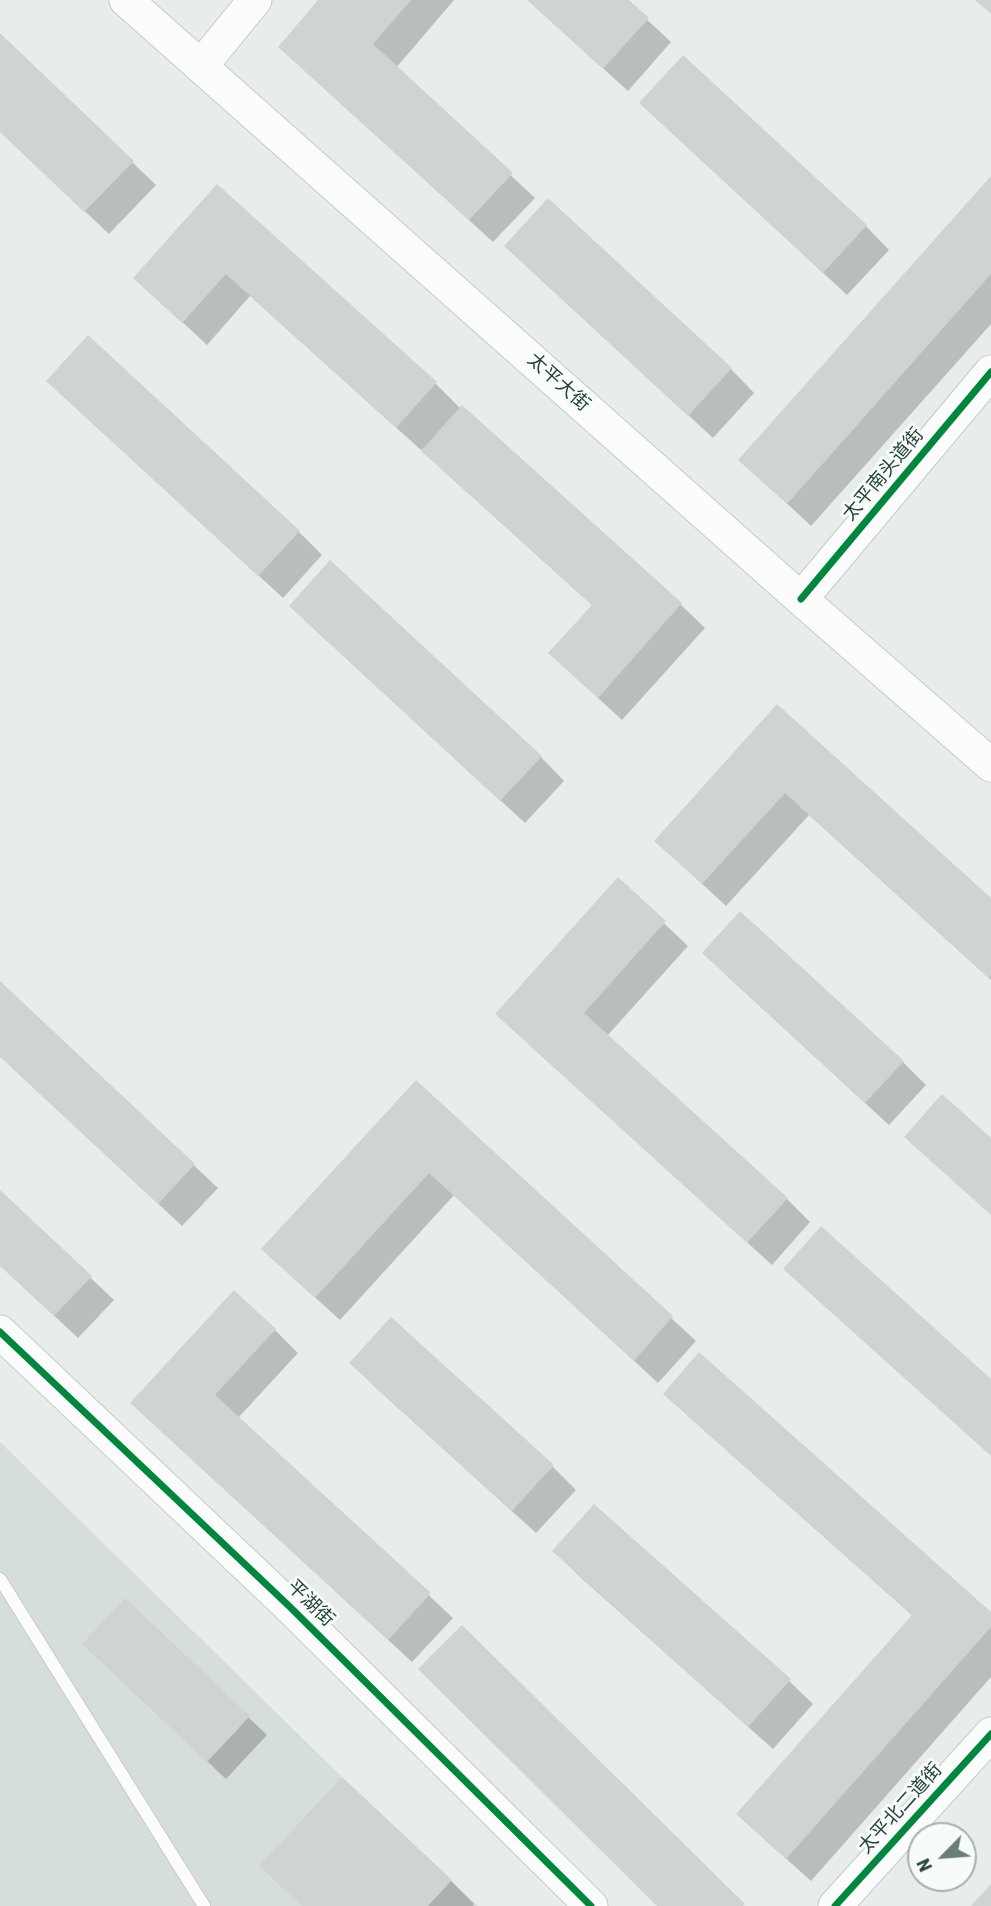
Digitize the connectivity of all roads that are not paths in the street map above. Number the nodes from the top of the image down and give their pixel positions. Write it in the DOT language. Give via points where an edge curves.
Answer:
graph roads {
  1 [pos="126,0"];
  2 [pos="256,0"];
  3 [pos="201,66"];
  4 [pos="991,372"];
  5 [pos="801,599"];
  6 [pos="991,765"];
  7 [pos="0,1332"];
  8 [pos="0,1579"];
  9 [pos="991,1734"];
  10 [pos="204,1906"];
  11 [pos="591,1906"];
  12 [pos="835,1906"];
  1 -- 3 [label="street, 太平大街"];
  2 -- 3 [label="street"];
  3 -- 5 [label="street, 太平大街"];
  4 -- 5 [label="street, 太平南头道街"];
  5 -- 6 [label="street, 太平大街"];
  7 -- 11 [label="street, 平湖街" via="289,1605"];
  8 -- 10 [label="lane"];
  9 -- 12 [label="street, 太平北二道街"];
}
